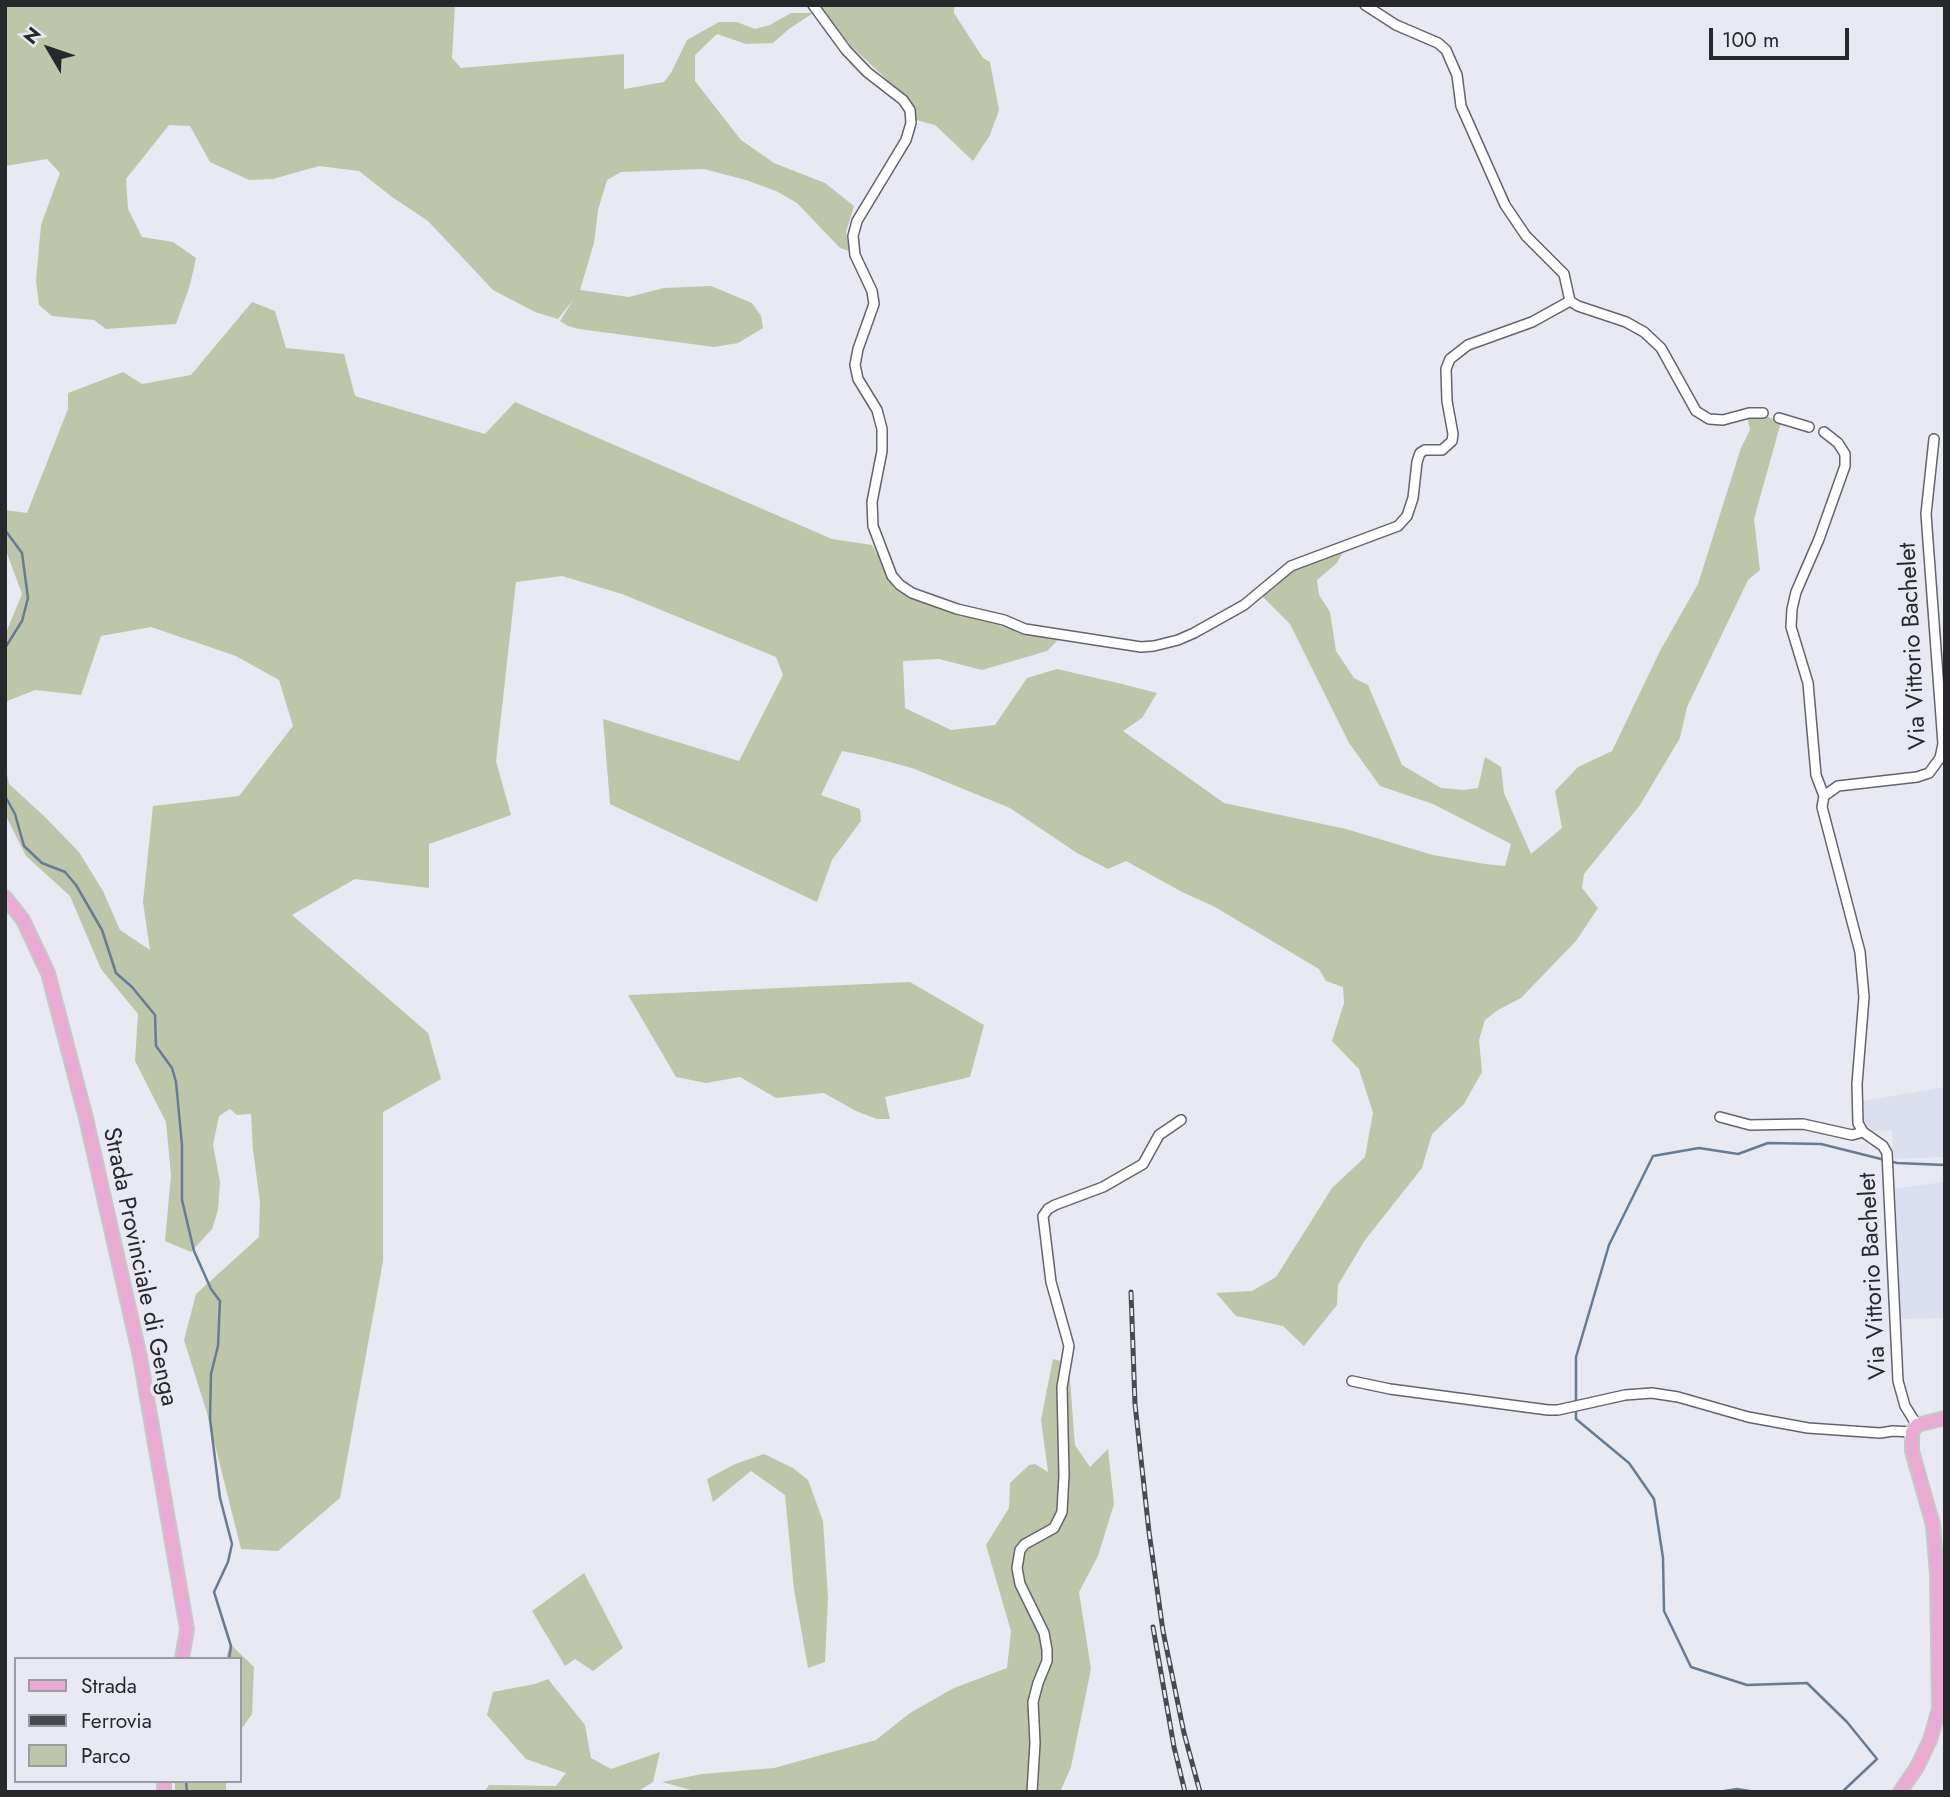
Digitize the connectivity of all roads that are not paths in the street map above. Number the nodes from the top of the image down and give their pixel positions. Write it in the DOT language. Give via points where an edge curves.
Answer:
graph roads {
  1 [pos="813,5"];
  2 [pos="1365,5"];
  3 [pos="1570,301"];
  4 [pos="1763,412"];
  5 [pos="1779,418"];
  6 [pos="1809,427"];
  7 [pos="1824,432"];
  8 [pos="1934,439"];
  9 [pos="1825,796"];
  10 [pos="5,897"];
  11 [pos="1720,1117"];
  12 [pos="1181,1121"];
  13 [pos="1863,1132"];
  14 [pos="1352,1381"];
  15 [pos="1945,1418"];
  16 [pos="1914,1428"];
  17 [pos="182,1657"];
  18 [pos="1032,1792"];
  19 [pos="1900,1792"];
  1 -- 3 [label="street" via="846,50 910,110 906,140 857,221 853,236 855,255 874,304 855,365 882,429 873,526 892,576 912,593 1025,629 1141,647 1195,633 1244,605 1291,566 1398,526 1413,498 1420,453 1442,450 1452,441 1446,369 1450,359 1468,345 1532,322"];
  2 -- 3 [label="street" via="1446,50 1457,75 1461,106 1505,205 1525,236 1564,274"];
  3 -- 4 [label="street" via="1644,332 1661,348 1696,411 1709,419"];
  5 -- 6 [label="street"];
  7 -- 9 [label="street" via="1845,454 1845,466 1796,592 1791,627 1808,683 1816,775"];
  8 -- 9 [label="street, Via Vittorio Bachelet" via="1926,514 1943,744 1940,758 1929,773 1917,777 1838,786"];
  9 -- 13 [label="street" via="1822,807 1864,975 1857,1084 1858,1123"];
  10 -- 17 [label="main road, Strada Provinciale di Genga" via="23,920 48,973 86,1118 140,1357 187,1629"];
  11 -- 13 [label="street" via="1750,1125 1803,1124 1852,1135"];
  12 -- 18 [label="street" via="1160,1135 1143,1164 1103,1187 1055,1205 1044,1216 1051,1282 1069,1346 1062,1387 1062,1512 1054,1528 1020,1550 1017,1567 1047,1650 1033,1702"];
  13 -- 16 [label="street, Via Vittorio Bachelet" via="1886,1153 1898,1381"];
  14 -- 16 [label="street" via="1558,1410 1652,1393 1808,1429 1880,1433"];
  15 -- 16 [label="main road"];
  16 -- 19 [label="main road" via="1912,1451 1933,1525 1939,1709 1930,1740"];
}
